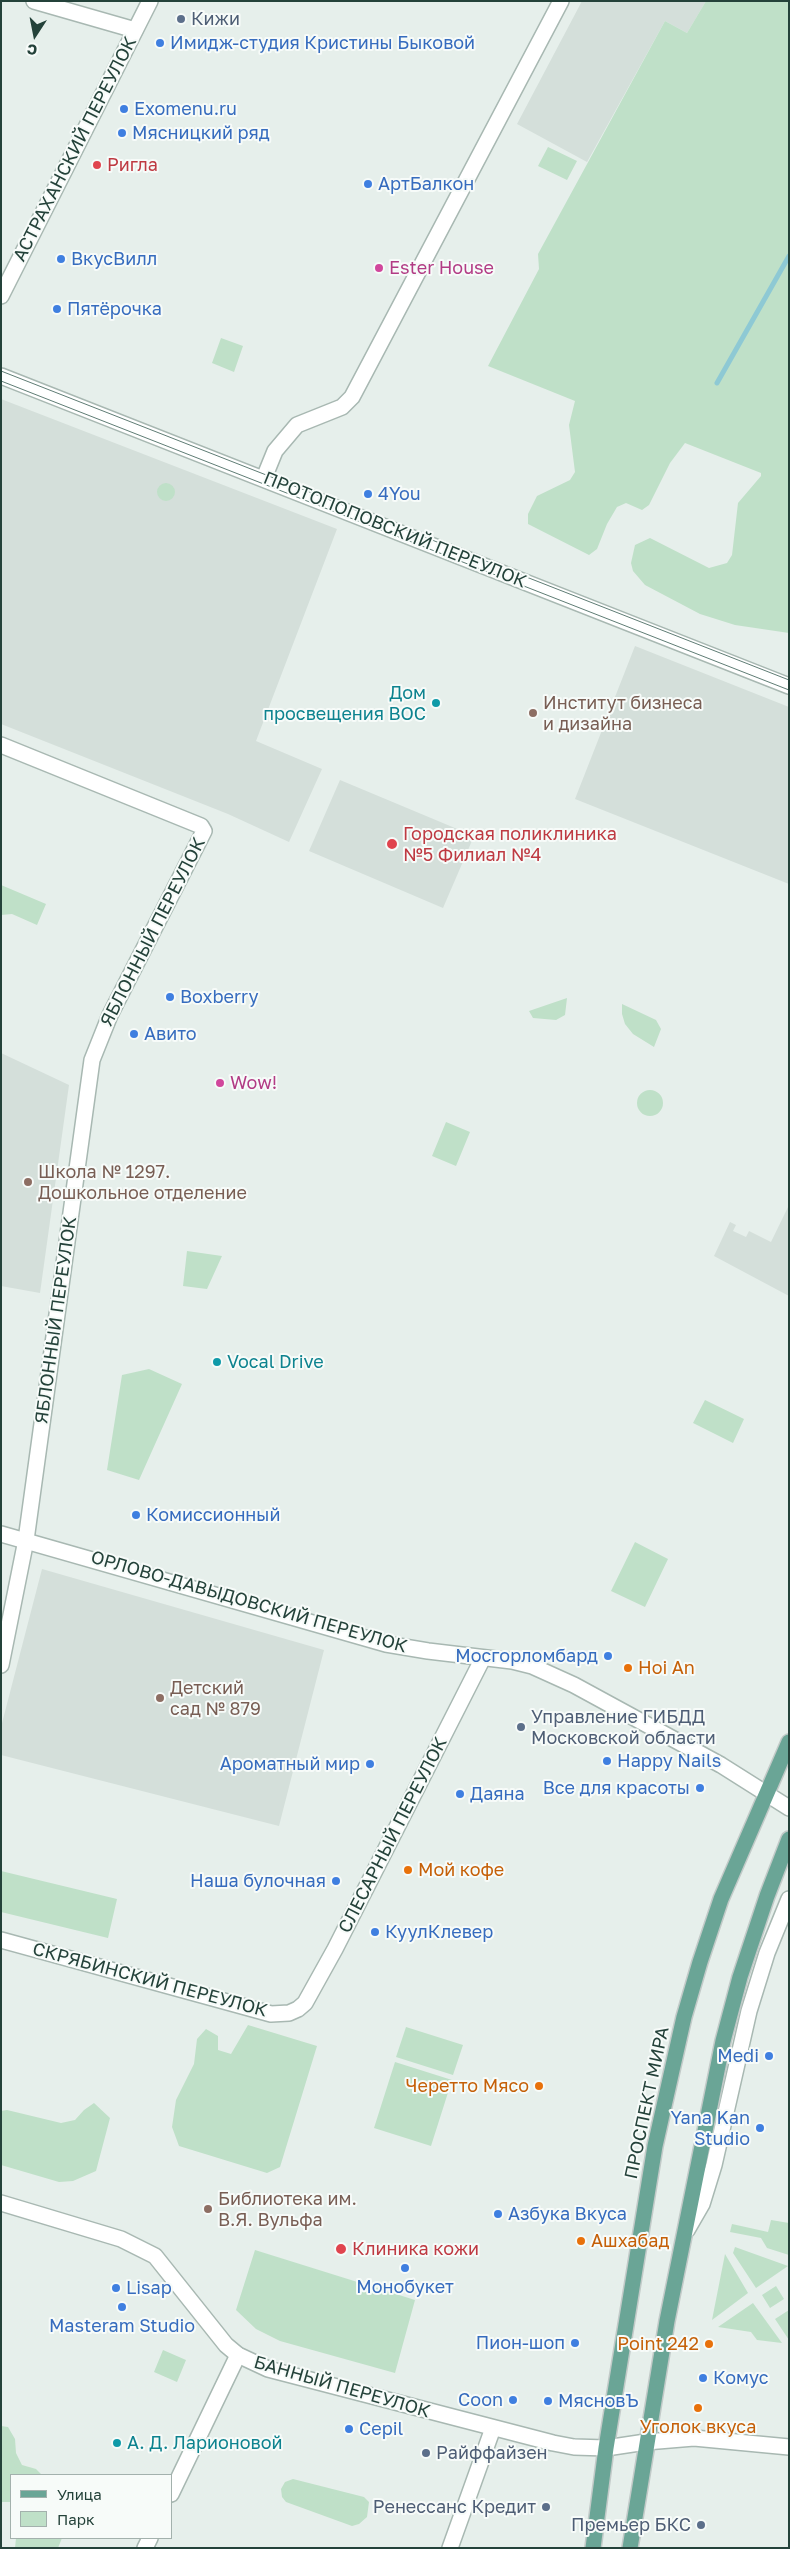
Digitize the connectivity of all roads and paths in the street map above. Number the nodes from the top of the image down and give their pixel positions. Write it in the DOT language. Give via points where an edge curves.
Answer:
graph roads {
  1 [pos="34,1"];
  2 [pos="150,1"];
  3 [pos="561,1"];
  4 [pos="135,30"];
  5 [pos="1,296"];
  6 [pos="1,376"];
  7 [pos="264,478"];
  8 [pos="789,686"];
  9 [pos="1,745"];
  10 [pos="1,1534"];
  11 [pos="26,1540"];
  12 [pos="483,1658"];
  13 [pos="1,1666"];
  14 [pos="789,1742"];
  15 [pos="766,1792"];
  16 [pos="789,1808"];
  17 [pos="789,1838"];
  18 [pos="789,1899"];
  19 [pos="1,1940"];
  20 [pos="298,2009"];
  21 [pos="1,2203"];
  22 [pos="685,2233"];
  23 [pos="238,2355"];
  24 [pos="493,2428"];
  25 [pos="646,2442"];
  26 [pos="789,2446"];
  27 [pos="606,2448"];
  28 [pos="172,2492"];
  29 [pos="450,2548"];
  30 [pos="593,2548"];
  31 [pos="630,2548"];
  1 -- 4 [label="street"];
  2 -- 4 [label="street, АСТРАХАНСКИЙ ПЕРЕУЛОК"];
  3 -- 7 [label="street" via="352,397 342,407 297,425 275,451"];
  4 -- 5 [label="street, АСТРАХАНСКИЙ ПЕРЕУЛОК"];
  6 -- 7 [label="street, ПРОТОПОПОВСКИЙ ПЕРЕУЛОК"];
  7 -- 8 [label="street, ПРОТОПОПОВСКИЙ ПЕРЕУЛОК"];
  9 -- 11 [label="street, ЯБЛОННЫЙ ПЕРЕУЛОК" via="201,826 204,831 110,1016 92,1060"];
  10 -- 11 [label="street, ОРЛОВО-ДАВЫДОВСКИЙ ПЕРЕУЛОК"];
  11 -- 12 [label="street, ОРЛОВО-ДАВЫДОВСКИЙ ПЕРЕУЛОК" via="386,1644"];
  11 -- 13 [label="street, ЯБЛОННЫЙ ПЕРЕУЛОК"];
  12 -- 15 [label="street, ОРЛОВО-ДАВЫДОВСКИЙ ПЕРЕУЛОК" via="532,1666 562,1678"];
  12 -- 20 [label="street, СЛЕСАРНЫЙ ПЕРЕУЛОК" via="334,1949 305,2003"];
  14 -- 15 [label="main road, ПРОСПЕКТ МИРА"];
  15 -- 16 [label="street, ОРЛОВО-ДАВЫДОВСКИЙ ПЕРЕУЛОК"];
  15 -- 27 [label="main road, ПРОСПЕКТ МИРА" via="721,1900 684,2018 656,2146"];
  17 -- 22 [label="main road" via="746,1959 723,2041"];
  18 -- 22 [label="street" via="767,1953 749,2011 702,2204"];
  19 -- 20 [label="street, СКРЯБИНСКИЙ ПЕРЕУЛОК" via="271,2014 280,2015"];
  21 -- 23 [label="street, БАННЫЙ ПЕРЕУЛОК" via="121,2239 155,2256 214,2332"];
  22 -- 25 [label="main road"];
  23 -- 24 [label="street, БАННЫЙ ПЕРЕУЛОК" via="283,2374"];
  23 -- 28 [label="street"];
  24 -- 27 [label="street, БАННЫЙ ПЕРЕУЛОК" via="553,2444"];
  24 -- 29 [label="street"];
  25 -- 26 [label="street, БАННЫЙ ПЕРЕУЛОК" via="694,2438"];
  25 -- 27 [label="street, БАННЫЙ ПЕРЕУЛОК"];
  25 -- 31 [label="main road"];
  27 -- 30 [label="main road, ПРОСПЕКТ МИРА"];
}
